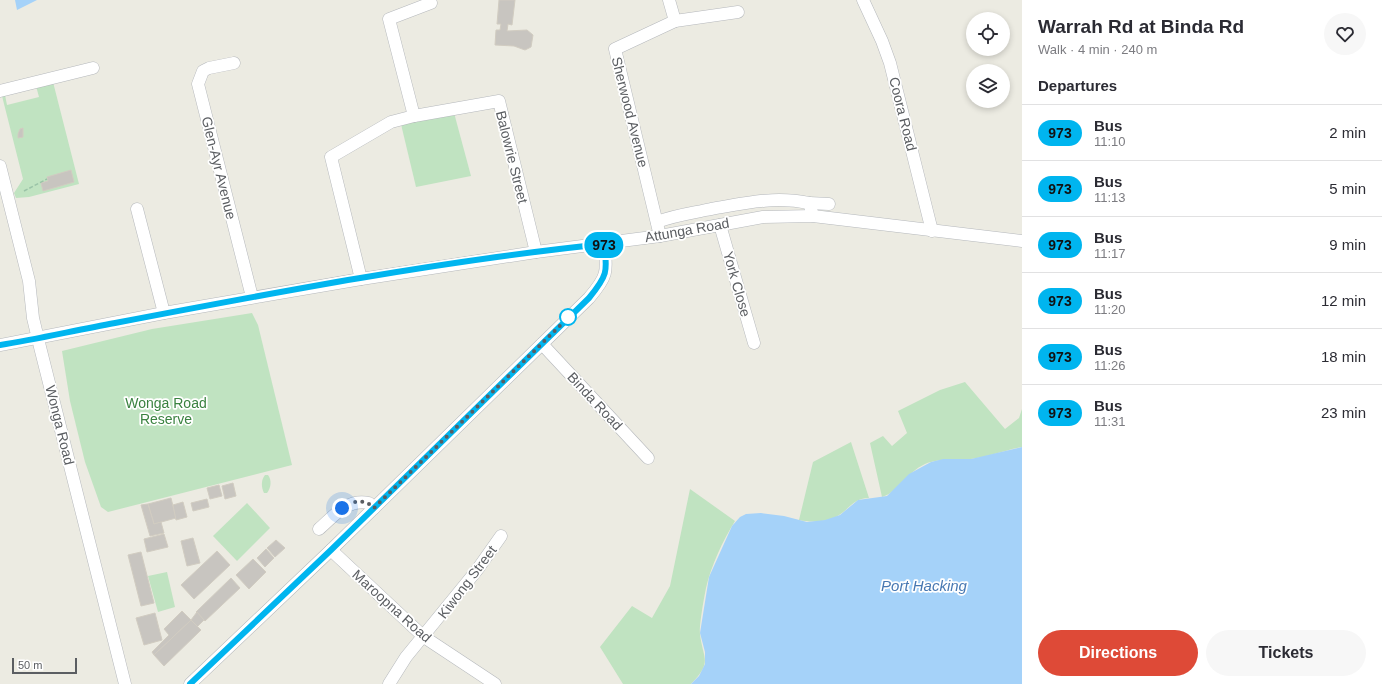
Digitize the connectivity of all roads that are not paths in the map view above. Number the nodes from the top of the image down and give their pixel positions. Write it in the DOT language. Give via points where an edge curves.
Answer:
graph roads {
  1 [pos="669,0"];
  2 [pos="862,0"];
  3 [pos="431,3"];
  4 [pos="738,12"];
  5 [pos="675,22"];
  6 [pos="234,63"];
  7 [pos="93,68"];
  8 [pos="0,91"];
  9 [pos="414,116"];
  10 [pos="0,166"];
  11 [pos="809,203"];
  12 [pos="829,204"];
  13 [pos="137,209"];
  14 [pos="813,216"];
  15 [pos="657,222"];
  16 [pos="720,225"];
  17 [pos="932,231"];
  18 [pos="660,236"];
  19 [pos="1022,241"];
  20 [pos="604,244"];
  21 [pos="536,252"];
  22 [pos="361,279"];
  23 [pos="252,298"];
  24 [pos="164,314"];
  25 [pos="38,338"];
  26 [pos="542,344"];
  27 [pos="754,344"];
  28 [pos="0,345"];
  29 [pos="648,458"];
  30 [pos="374,508"];
  31 [pos="319,529"];
  32 [pos="501,536"];
  33 [pos="331,550"];
  34 [pos="424,637"];
  35 [pos="125,684"];
  36 [pos="190,684"];
  37 [pos="389,684"];
  38 [pos="495,684"];
  1 -- 5 [label="street"];
  2 -- 17 [label="street, Coora Road" via="890,63"];
  3 -- 9 [label="street" via="389,18"];
  4 -- 5 [label="street"];
  5 -- 15 [label="street, Sherwood Avenue" via="615,49"];
  6 -- 23 [label="street, Glen-Ayr Avenue" via="209,68 203,72 198,84"];
  7 -- 8 [label="street"];
  9 -- 21 [label="street, Balowrie Street" via="499,101"];
  9 -- 22 [label="street, Balowrie Street" via="391,122 331,157"];
  10 -- 25 [label="street, Wonga Road" via="29,281"];
  11 -- 12 [label="street"];
  11 -- 14 [label="street"];
  11 -- 15 [label="street" via="781,199 761,200"];
  13 -- 24 [label="street"];
  14 -- 16 [label="street, Attunga Road" via="763,217"];
  14 -- 17 [label="street, Attunga Road"];
  15 -- 18 [label="street, Sherwood Avenue"];
  16 -- 18 [label="street, Attunga Road"];
  16 -- 27 [label="street, York Close"];
  17 -- 19 [label="street, Attunga Road"];
  18 -- 20 [label="street, Attunga Road"];
  20 -- 21 [label="street, Attunga Road"];
  20 -- 26 [label="street" via="604,279 589,298"];
  21 -- 22 [label="street, Attunga Road"];
  22 -- 23 [label="street, Attunga Road"];
  23 -- 24 [label="street, Attunga Road"];
  24 -- 25 [label="street, Attunga Road"];
  25 -- 28 [label="street, Attunga Road"];
  25 -- 35 [label="street, Wonga Road"];
  26 -- 29 [label="street, Binda Road"];
  26 -- 30 [label="street"];
  30 -- 31 [label="street" via="369,503 353,502 342,508"];
  30 -- 33 [label="street"];
  32 -- 34 [label="street, Kiwong Street" via="478,570"];
  33 -- 34 [label="street, Maroopna Road"];
  33 -- 36 [label="street"];
  34 -- 37 [label="street, Kiwong Street" via="406,657"];
  34 -- 38 [label="street, Maroopna Road"];
}
